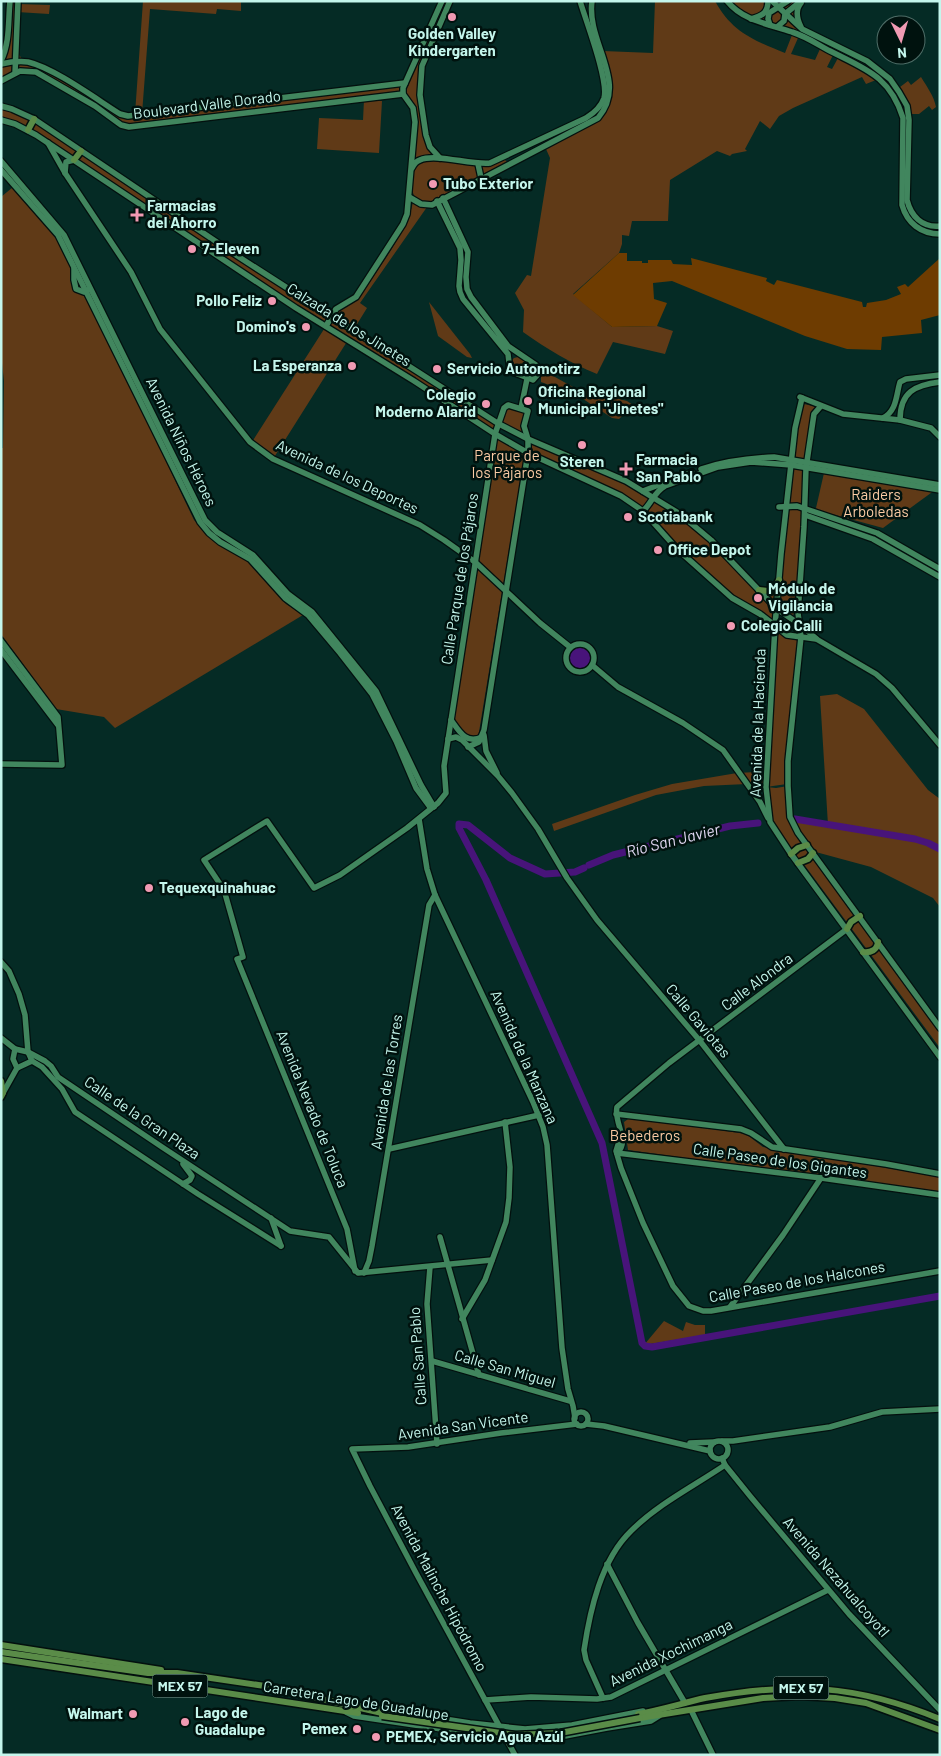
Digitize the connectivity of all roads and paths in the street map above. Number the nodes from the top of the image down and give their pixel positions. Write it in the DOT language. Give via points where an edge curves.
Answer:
graph roads {
  1 [pos="10,1"];
  2 [pos="18,1"];
  3 [pos="442,1"];
  4 [pos="450,1"];
  5 [pos="580,1"];
  6 [pos="592,1"];
  7 [pos="727,1"];
  8 [pos="768,1"];
  9 [pos="772,1"];
  10 [pos="788,1"];
  11 [pos="801,1"];
  12 [pos="778,8"];
  13 [pos="785,14"];
  14 [pos="751,19"];
  15 [pos="770,25"];
  16 [pos="777,27"];
  17 [pos="802,29"];
  18 [pos="16,50"];
  19 [pos="1,62"];
  20 [pos="15,62"];
  21 [pos="26,62"];
  22 [pos="15,73"];
  23 [pos="1,81"];
  24 [pos="405,83"];
  25 [pos="343,91"];
  26 [pos="403,94"];
  27 [pos="310,95"];
  28 [pos="345,101"];
  29 [pos="246,102"];
  30 [pos="229,104"];
  31 [pos="310,105"];
  32 [pos="1,106"];
  33 [pos="248,112"];
  34 [pos="120,114"];
  35 [pos="230,115"];
  36 [pos="906,118"];
  37 [pos="34,119"];
  38 [pos="1,120"];
  39 [pos="115,121"];
  40 [pos="28,130"];
  41 [pos="48,143"];
  42 [pos="81,151"];
  43 [pos="440,158"];
  44 [pos="74,160"];
  45 [pos="1,161"];
  46 [pos="478,164"];
  47 [pos="1,170"];
  48 [pos="411,170"];
  49 [pos="64,173"];
  50 [pos="481,178"];
  51 [pos="409,197"];
  52 [pos="440,200"];
  53 [pos="940,226"];
  54 [pos="940,234"];
  55 [pos="463,268"];
  56 [pos="89,289"];
  57 [pos="332,316"];
  58 [pos="326,326"];
  59 [pos="524,357"];
  60 [pos="510,361"];
  61 [pos="940,375"];
  62 [pos="530,379"];
  63 [pos="940,382"];
  64 [pos="821,406"];
  65 [pos="521,408"];
  66 [pos="881,419"];
  67 [pos="900,420"];
  68 [pos="499,424"];
  69 [pos="495,434"];
  70 [pos="940,437"];
  71 [pos="528,439"];
  72 [pos="528,453"];
  73 [pos="791,462"];
  74 [pos="806,465"];
  75 [pos="185,480"];
  76 [pos="179,483"];
  77 [pos="940,485"];
  78 [pos="643,490"];
  79 [pos="940,490"];
  80 [pos="654,498"];
  81 [pos="787,506"];
  82 [pos="779,507"];
  83 [pos="643,511"];
  84 [pos="805,512"];
  85 [pos="475,562"];
  86 [pos="940,568"];
  87 [pos="940,577"];
  88 [pos="779,580"];
  89 [pos="759,590"];
  90 [pos="507,592"];
  91 [pos="777,610"];
  92 [pos="800,624"];
  93 [pos="775,626"];
  94 [pos="801,637"];
  95 [pos="818,640"];
  96 [pos="1,641"];
  97 [pos="570,647"];
  98 [pos="1,650"];
  99 [pos="592,665"];
  100 [pos="451,720"];
  101 [pos="58,726"];
  102 [pos="484,730"];
  103 [pos="482,737"];
  104 [pos="448,739"];
  105 [pos="940,745"];
  106 [pos="468,747"];
  107 [pos="1,764"];
  108 [pos="498,776"];
  109 [pos="433,808"];
  110 [pos="419,819"];
  111 [pos="770,822"];
  112 [pos="807,845"];
  113 [pos="813,853"];
  114 [pos="791,854"];
  115 [pos="798,863"];
  116 [pos="435,896"];
  117 [pos="860,916"];
  118 [pos="847,929"];
  119 [pos="878,942"];
  120 [pos="864,952"];
  121 [pos="1,962"];
  122 [pos="940,1028"];
  123 [pos="1,1038"];
  124 [pos="700,1041"];
  125 [pos="15,1049"];
  126 [pos="28,1052"];
  127 [pos="940,1057"];
  128 [pos="32,1061"];
  129 [pos="17,1068"];
  130 [pos="1,1081"];
  131 [pos="2,1095"];
  132 [pos="616,1114"];
  133 [pos="539,1115"];
  134 [pos="505,1122"];
  135 [pos="388,1149"];
  136 [pos="784,1149"];
  137 [pos="617,1153"];
  138 [pos="178,1158"];
  139 [pos="940,1174"];
  140 [pos="820,1178"];
  141 [pos="183,1184"];
  142 [pos="940,1195"];
  143 [pos="271,1218"];
  144 [pos="440,1237"];
  145 [pos="492,1260"];
  146 [pos="447,1265"];
  147 [pos="430,1266"];
  148 [pos="940,1271"];
  149 [pos="359,1272"];
  150 [pos="730,1308"];
  151 [pos="462,1319"];
  152 [pos="432,1361"];
  153 [pos="479,1375"];
  154 [pos="572,1403"];
  155 [pos="940,1409"];
  156 [pos="586,1415"];
  157 [pos="576,1421"];
  158 [pos="586,1424"];
  159 [pos="604,1426"];
  160 [pos="739,1440"];
  161 [pos="722,1441"];
  162 [pos="714,1442"];
  163 [pos="680,1443"];
  164 [pos="437,1444"];
  165 [pos="352,1449"];
  166 [pos="710,1451"];
  167 [pos="727,1452"];
  168 [pos="722,1458"];
  169 [pos="725,1465"];
  170 [pos="608,1564"];
  171 [pos="828,1590"];
  172 [pos="1,1645"];
  173 [pos="1,1652"];
  174 [pos="1,1659"];
  175 [pos="15,1661"];
  176 [pos="1,1665"];
  177 [pos="666,1670"];
  178 [pos="177,1673"];
  179 [pos="603,1698"];
  180 [pos="485,1700"];
  181 [pos="685,1703"];
  182 [pos="344,1708"];
  183 [pos="939,1709"];
  184 [pos="691,1710"];
  185 [pos="660,1712"];
  186 [pos="937,1718"];
  187 [pos="466,1722"];
  188 [pos="501,1727"];
  189 [pos="940,1730"];
  190 [pos="466,1732"];
  191 [pos="507,1737"];
  192 [pos="516,1755"];
  193 [pos="713,1755"];
  1 -- 19 [label="street" via="6,52"];
  2 -- 18 [label="street"];
  3 -- 24 [label="street"];
  4 -- 43 [label="street" via="422,66 420,95 426,135 430,147"];
  5 -- 46 [label="street" via="603,79 605,92 602,103 592,114 577,122 507,156"];
  6 -- 50 [label="street" via="593,26 611,88 606,107 592,122"];
  7 -- 14 [label="street"];
  8 -- 14 [label="street" via="764,14"];
  9 -- 12 [label="street"];
  10 -- 12 [label="street"];
  11 -- 13 [label="street"];
  11 -- 17 [label="street" via="797,14"];
  12 -- 13 [label="street"];
  12 -- 15 [label="street" via="768,13"];
  13 -- 16 [label="street" via="784,22"];
  13 -- 17 [label="street"];
  14 -- 15 [label="street"];
  15 -- 16 [label="street"];
  16 -- 36 [label="street" via="794,32 875,74 893,95"];
  17 -- 36 [label="street" via="867,61 890,79 906,106"];
  18 -- 20 [label="street"];
  18 -- 21 [label="street"];
  19 -- 20 [label="street, Boulevard Valle Dorado"];
  20 -- 21 [label="street, Boulevard Valle Dorado"];
  20 -- 22 [label="street"];
  21 -- 34 [label="street, Boulevard Valle Dorado" via="46,68"];
  22 -- 23 [label="street"];
  22 -- 39 [label="street, Boulevard Valle Dorado" via="24,70 44,75"];
  24 -- 25 [label="street, Boulevard Valle Dorado"];
  24 -- 26 [label="street"];
  25 -- 27 [label="street, Boulevard Valle Dorado"];
  25 -- 28 [label="street"];
  26 -- 28 [label="street, Boulevard Valle Dorado"];
  26 -- 48 [label="street" via="410,103 415,122"];
  27 -- 29 [label="street, Boulevard Valle Dorado"];
  27 -- 31 [label="street"];
  28 -- 31 [label="street, Boulevard Valle Dorado"];
  29 -- 30 [label="street, Boulevard Valle Dorado"];
  29 -- 33 [label="street"];
  30 -- 34 [label="street, Boulevard Valle Dorado" via="135,116"];
  30 -- 35 [label="street"];
  31 -- 33 [label="street, Boulevard Valle Dorado"];
  32 -- 37 [label="street, Calzada de los Jinetes"];
  33 -- 35 [label="street, Boulevard Valle Dorado"];
  34 -- 39 [label="street"];
  35 -- 39 [label="street, Boulevard Valle Dorado" via="129,127"];
  36 -- 53 [label="street" via="907,200 914,216 924,224"];
  36 -- 54 [label="street" via="902,205 908,219 917,228"];
  37 -- 40 [label="main road"];
  37 -- 42 [label="street, Calzada de los Jinetes"];
  38 -- 40 [label="street, Calzada de los Jinetes"];
  40 -- 41 [label="street, Calzada de los Jinetes"];
  41 -- 44 [label="street, Calzada de los Jinetes"];
  41 -- 49 [label="street, Avenida de los Deportes"];
  42 -- 44 [label="main road"];
  42 -- 57 [label="street, Calzada de los Jinetes"];
  43 -- 46 [label="street"];
  43 -- 48 [label="street" via="419,160"];
  44 -- 49 [label="street" via="66,162"];
  44 -- 58 [label="street, Calzada de los Jinetes"];
  45 -- 56 [label="street, Avenida Niños Héroes" via="64,235"];
  46 -- 50 [label="street"];
  47 -- 56 [label="street, Avenida Niños Héroes" via="58,235"];
  48 -- 51 [label="street"];
  49 -- 85 [label="street, Avenida de los Deportes" via="131,272 160,329 250,442 273,460 420,526"];
  50 -- 52 [label="street"];
  51 -- 52 [label="street" via="421,204 432,205"];
  51 -- 57 [label="street" via="403,224 365,284 356,297 339,307"];
  52 -- 55 [label="street" via="468,252"];
  55 -- 59 [label="street" via="471,297 508,346"];
  55 -- 60 [label="street" via="458,286 463,299 508,354"];
  56 -- 75 [label="street, Avenida Niños Héroes"];
  56 -- 76 [label="street, Avenida Niños Héroes"];
  57 -- 58 [label="street"];
  57 -- 68 [label="street, Calzada de los Jinetes"];
  58 -- 69 [label="street, Calzada de los Jinetes"];
  59 -- 60 [label="street" via="515,356"];
  59 -- 62 [label="street" via="540,372"];
  60 -- 62 [label="street" via="510,371"];
  61 -- 66 [label="street" via="900,382 894,409"];
  62 -- 65 [label="street"];
  63 -- 67 [label="street" via="917,386 908,394"];
  64 -- 66 [label="street" via="853,416"];
  64 -- 73 [label="street, Avenida de la Hacienda" via="801,397"];
  64 -- 74 [label="street" via="814,414"];
  65 -- 68 [label="street, Calle Parque de los Pájaros" via="506,406"];
  65 -- 71 [label="street" via="528,411 524,426"];
  66 -- 67 [label="street"];
  67 -- 70 [label="street" via="932,428"];
  68 -- 69 [label="street, Calle Parque de los Pájaros"];
  68 -- 71 [label="street, Calzada de los Jinetes"];
  69 -- 72 [label="street, Calzada de los Jinetes"];
  69 -- 85 [label="street, Calle Parque de los Pájaros"];
  71 -- 72 [label="street"];
  71 -- 78 [label="street, Calzada de los Jinetes"];
  72 -- 83 [label="street, Calzada de los Jinetes" via="621,496"];
  72 -- 90 [label="street"];
  73 -- 74 [label="street"];
  73 -- 78 [label="street" via="774,457 718,463"];
  73 -- 80 [label="street" via="751,462 718,467 665,486"];
  73 -- 81 [label="street, Avenida de la Hacienda"];
  74 -- 77 [label="street"];
  74 -- 79 [label="street"];
  74 -- 84 [label="street"];
  75 -- 76 [label="street"];
  75 -- 109 [label="street, Avenida Niños Héroes" via="205,520 217,532 254,556 288,594 312,612 376,691"];
  76 -- 109 [label="street, Avenida Niños Héroes" via="200,522 210,533 250,559 285,598 308,615 372,694 416,788"];
  78 -- 80 [label="street, Calzada de los Jinetes"];
  80 -- 83 [label="street"];
  80 -- 89 [label="street, Calzada de los Jinetes" via="680,514 711,540"];
  81 -- 82 [label="street"];
  81 -- 84 [label="street" via="797,506"];
  81 -- 88 [label="street, Avenida de la Hacienda"];
  83 -- 93 [label="street, Calzada de los Jinetes" via="704,574 732,598"];
  84 -- 86 [label="street" via="878,533"];
  84 -- 87 [label="street" via="873,538"];
  84 -- 92 [label="street"];
  85 -- 90 [label="street, Avenida de los Deportes"];
  85 -- 100 [label="street, Calle Parque de los Pájaros"];
  88 -- 89 [label="main road" via="768,592"];
  88 -- 91 [label="street, Avenida de la Hacienda"];
  89 -- 91 [label="street, Calzada de los Jinetes"];
  90 -- 97 [label="street, Avenida de los Deportes"];
  90 -- 102 [label="street"];
  91 -- 92 [label="street, Calzada de los Jinetes"];
  91 -- 93 [label="street, Avenida de la Hacienda"];
  92 -- 94 [label="street"];
  92 -- 95 [label="street, Calzada de los Jinetes"];
  93 -- 94 [label="street, Calzada de los Jinetes" via="787,635"];
  93 -- 111 [label="street, Avenida de la Hacienda" via="766,788"];
  94 -- 95 [label="street, Calzada de los Jinetes"];
  94 -- 112 [label="street" via="788,786 792,823"];
  95 -- 105 [label="street" via="876,674 892,688"];
  96 -- 101 [label="street" via="58,717"];
  97 -- 99 [label="street" via="582,643 590,648 594,656"];
  97 -- 99 [label="street" via="565,658 570,668 582,672"];
  98 -- 101 [label="street"];
  99 -- 111 [label="street" via="618,687 683,723 723,750 760,802"];
  100 -- 103 [label="street" via="468,740"];
  100 -- 104 [label="street, Calle Parque de los Pájaros"];
  101 -- 107 [label="street" via="62,765"];
  102 -- 103 [label="street"];
  102 -- 108 [label="street" via="486,751"];
  103 -- 106 [label="street" via="478,744"];
  104 -- 106 [label="street" via="456,737"];
  104 -- 109 [label="street, Calle Parque de los Pájaros" via="444,766 446,792"];
  106 -- 108 [label="street"];
  108 -- 124 [label="street, Calle Gaviotas" via="538,829 562,872 590,910"];
  109 -- 110 [label="street"];
  110 -- 116 [label="street, Avenida de la Manzana"];
  110 -- 149 [label="street, Avenida Nevado de Toluca" via="340,875 314,888 267,821 204,860 224,890 240,958 347,1228"];
  111 -- 114 [label="street, Avenida de la Hacienda"];
  112 -- 113 [label="street"];
  112 -- 114 [label="main road"];
  113 -- 115 [label="main road"];
  113 -- 117 [label="street"];
  114 -- 115 [label="street, Avenida de la Hacienda"];
  115 -- 118 [label="street, Avenida de la Hacienda"];
  116 -- 133 [label="street, Avenida de la Manzana"];
  116 -- 135 [label="street, Avenida de las Torres" via="429,905"];
  117 -- 118 [label="main road"];
  117 -- 119 [label="street"];
  118 -- 120 [label="street, Avenida de la Hacienda"];
  118 -- 124 [label="street, Calle Alondra"];
  119 -- 120 [label="main road" via="872,951"];
  119 -- 122 [label="street"];
  120 -- 127 [label="street, Avenida de la Hacienda"];
  121 -- 126 [label="street" via="9,971 19,994 25,1015"];
  123 -- 125 [label="street, Calle de la Gran Plaza"];
  124 -- 132 [label="street, Calle Alondra" via="645,1082 616,1108"];
  124 -- 136 [label="street, Calle Gaviotas"];
  125 -- 126 [label="street, Calle de la Gran Plaza"];
  125 -- 129 [label="street" via="13,1059"];
  126 -- 128 [label="street"];
  126 -- 138 [label="street, Calle de la Gran Plaza"];
  128 -- 129 [label="street"];
  128 -- 141 [label="street" via="62,1089 75,1112"];
  129 -- 131 [label="street"];
  130 -- 131 [label="main road"];
  132 -- 136 [label="street, Calle Paseo de los Gigantes" via="742,1130 772,1147"];
  132 -- 137 [label="street" via="621,1135"];
  133 -- 134 [label="street"];
  133 -- 154 [label="street, Avenida de la Manzana" via="548,1145 560,1330"];
  134 -- 135 [label="street"];
  134 -- 145 [label="street" via="510,1167 509,1198 506,1222"];
  135 -- 149 [label="street, Avenida de las Torres" via="369,1261"];
  136 -- 139 [label="street, Calle Paseo de los Gigantes"];
  137 -- 140 [label="street, Calle Paseo de los Gigantes"];
  137 -- 150 [label="street, Calle Paseo de los Halcones" via="643,1223 678,1294 696,1309"];
  138 -- 141 [label="street" via="192,1176"];
  138 -- 143 [label="street, Calle de la Gran Plaza"];
  140 -- 142 [label="street, Calle Paseo de los Gigantes"];
  140 -- 150 [label="street"];
  141 -- 143 [label="street" via="281,1246"];
  143 -- 149 [label="street, Calle de la Gran Plaza" via="290,1231 329,1237"];
  144 -- 146 [label="street"];
  145 -- 146 [label="street"];
  145 -- 151 [label="street" via="485,1280"];
  146 -- 147 [label="street"];
  146 -- 151 [label="street"];
  147 -- 149 [label="street"];
  147 -- 152 [label="street, Calle San Pablo" via="427,1298"];
  148 -- 150 [label="street, Calle Paseo de los Halcones"];
  151 -- 153 [label="street"];
  152 -- 153 [label="street, Calle San Miguel"];
  152 -- 164 [label="street, Calle San Pablo"];
  153 -- 154 [label="street, Calle San Miguel"];
  154 -- 156 [label="street"];
  154 -- 157 [label="street, Avenida de la Manzana"];
  155 -- 160 [label="street" via="882,1412 830,1427"];
  156 -- 157 [label="street" via="579,1412"];
  156 -- 158 [label="street"];
  156 -- 159 [label="street"];
  157 -- 158 [label="street, Avenida San Vicente" via="581,1426"];
  157 -- 164 [label="street, Avenida San Vicente"];
  158 -- 159 [label="street, Avenida San Vicente"];
  159 -- 163 [label="street"];
  160 -- 161 [label="street"];
  160 -- 167 [label="street"];
  161 -- 162 [label="street"];
  161 -- 167 [label="street"];
  162 -- 163 [label="street"];
  162 -- 166 [label="street"];
  163 -- 166 [label="street"];
  164 -- 165 [label="street, Avenida San Vicente"];
  165 -- 180 [label="street, Avenida Malinche Hipódromo"];
  166 -- 168 [label="street" via="713,1456"];
  167 -- 168 [label="street"];
  168 -- 169 [label="street, Avenida Nezahualcoyotl"];
  169 -- 170 [label="street" via="645,1518 624,1538"];
  169 -- 171 [label="street, Avenida Nezahualcoyotl"];
  170 -- 177 [label="street"];
  170 -- 179 [label="street" via="599,1580 584,1650"];
  171 -- 177 [label="street, Avenida Xochimanga"];
  171 -- 183 [label="street, Avenida Nezahualcoyotl"];
  172 -- 178 [label="main road"];
  173 -- 178 [label="main road, Carretera Lago de Guadalupe / MEX 57" via="148,1674"];
  174 -- 175 [label="main road, Carretera Lago de Guadalupe"];
  175 -- 176 [label="main road"];
  175 -- 182 [label="main road, Carretera Lago de Guadalupe / MEX 57"];
  177 -- 179 [label="street, Avenida Xochimanga"];
  177 -- 181 [label="street"];
  178 -- 182 [label="main road, Carretera Lago de Guadalupe / MEX 57" via="265,1686"];
  179 -- 180 [label="street, Avenida Xochimanga"];
  180 -- 188 [label="street, Avenida Malinche Hipódromo"];
  181 -- 185 [label="main road, Carretera Lago de Guadalupe / MEX 57"];
  181 -- 186 [label="main road, Carretera Lago de Guadalupe / MEX 57" via="758,1690 812,1688 877,1698"];
  182 -- 185 [label="main road, bridge" via="515,1735 560,1733"];
  182 -- 187 [label="street, Carretera Lago de Guadalupe / MEX 57" via="358,1704"];
  182 -- 190 [label="street, Carretera Lago de Guadalupe / MEX 57" via="354,1716"];
  183 -- 186 [label="street, Avenida Nezahualcoyotl"];
  184 -- 185 [label="main road, Carretera Lago de Guadalupe / MEX 57"];
  184 -- 189 [label="main road, Carretera Lago de Guadalupe / MEX 57" via="763,1698 835,1698 866,1703"];
  184 -- 193 [label="street"];
  185 -- 188 [label="street, Carretera Lago de Guadalupe / MEX 57" via="642,1711 558,1727"];
  185 -- 191 [label="street, Carretera Lago de Guadalupe / MEX 57" via="650,1720 565,1736"];
  187 -- 188 [label="street, Carretera Lago de Guadalupe / MEX 57"];
  187 -- 190 [label="street" via="470,1727"];
  188 -- 191 [label="street, Avenida Malinche Hipódromo"];
  190 -- 191 [label="street, Carretera Lago de Guadalupe / MEX 57"];
  191 -- 192 [label="street, Avenida Malinche Hipódromo"];
}
